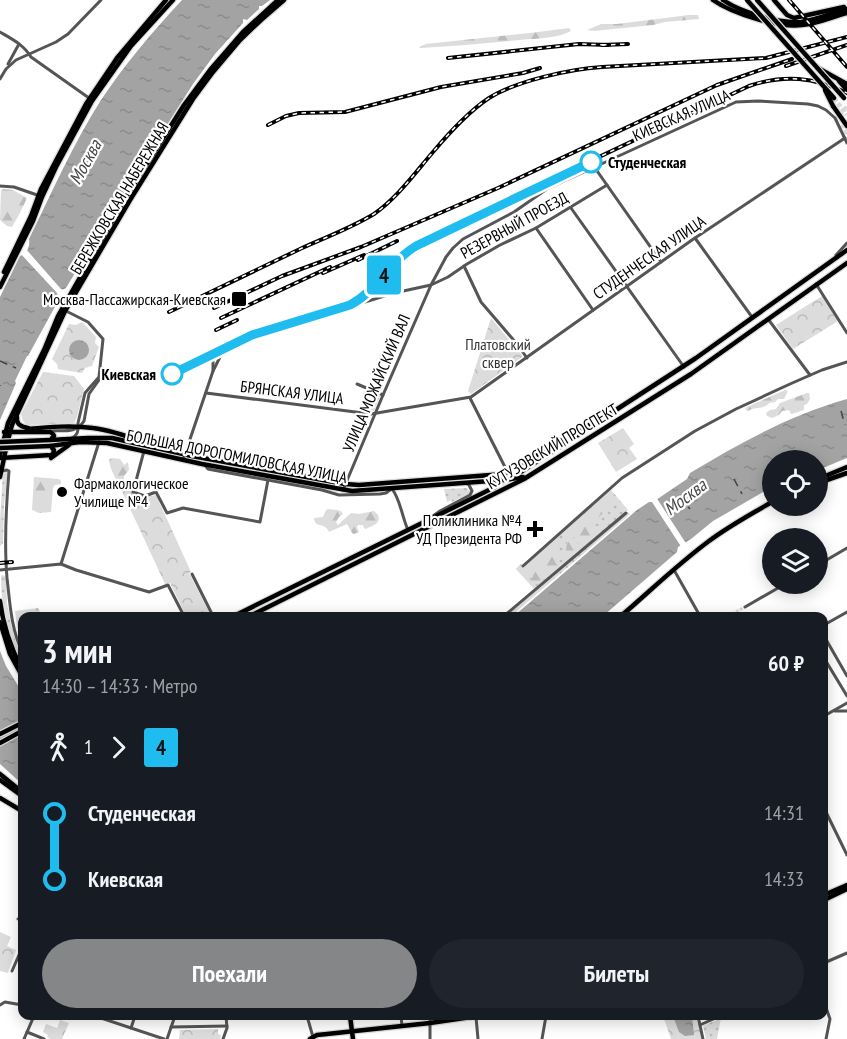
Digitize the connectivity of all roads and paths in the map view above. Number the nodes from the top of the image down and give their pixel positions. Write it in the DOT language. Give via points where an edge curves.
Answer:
graph roads {
  1 [pos="101,0"];
  2 [pos="166,0"];
  3 [pos="172,0"];
  4 [pos="278,0"];
  5 [pos="284,0"];
  6 [pos="714,0"];
  7 [pos="723,0"];
  8 [pos="747,0"];
  9 [pos="757,0"];
  10 [pos="776,2"];
  11 [pos="847,10"];
  12 [pos="0,32"];
  13 [pos="19,44"];
  14 [pos="29,54"];
  15 [pos="818,68"];
  16 [pos="6,69"];
  17 [pos="836,78"];
  18 [pos="0,79"];
  19 [pos="821,82"];
  20 [pos="847,84"];
  21 [pos="847,90"];
  22 [pos="834,98"];
  23 [pos="90,100"];
  24 [pos="846,100"];
  25 [pos="847,126"];
  26 [pos="846,140"];
  27 [pos="596,168"];
  28 [pos="607,185"];
  29 [pos="0,186"];
  30 [pos="40,196"];
  31 [pos="571,208"];
  32 [pos="536,228"];
  33 [pos="695,238"];
  34 [pos="847,243"];
  35 [pos="847,250"];
  36 [pos="661,262"];
  37 [pos="830,262"];
  38 [pos="847,263"];
  39 [pos="464,266"];
  40 [pos="0,280"];
  41 [pos="816,284"];
  42 [pos="431,285"];
  43 [pos="0,287"];
  44 [pos="626,287"];
  45 [pos="72,295"];
  46 [pos="63,310"];
  47 [pos="339,310"];
  48 [pos="593,310"];
  49 [pos="326,314"];
  50 [pos="753,317"];
  51 [pos="768,319"];
  52 [pos="847,333"];
  53 [pos="229,344"];
  54 [pos="527,358"];
  55 [pos="213,360"];
  56 [pos="218,362"];
  57 [pos="847,362"];
  58 [pos="684,367"];
  59 [pos="213,371"];
  60 [pos="810,375"];
  61 [pos="357,384"];
  62 [pos="206,393"];
  63 [pos="383,395"];
  64 [pos="470,398"];
  65 [pos="18,413"];
  66 [pos="375,414"];
  67 [pos="606,416"];
  68 [pos="79,427"];
  69 [pos="31,429"];
  70 [pos="8,431"];
  71 [pos="45,432"];
  72 [pos="70,438"];
  73 [pos="0,442"];
  74 [pos="80,442"];
  75 [pos="99,442"];
  76 [pos="50,443"];
  77 [pos="156,447"];
  78 [pos="0,448"];
  79 [pos="144,450"];
  80 [pos="1,457"];
  81 [pos="39,457"];
  82 [pos="184,457"];
  83 [pos="203,462"];
  84 [pos="847,467"];
  85 [pos="536,471"];
  86 [pos="1,473"];
  87 [pos="508,473"];
  88 [pos="519,473"];
  89 [pos="847,473"];
  90 [pos="828,476"];
  91 [pos="0,477"];
  92 [pos="828,478"];
  93 [pos="268,480"];
  94 [pos="462,483"];
  95 [pos="344,487"];
  96 [pos="407,487"];
  97 [pos="495,487"];
  98 [pos="391,489"];
  99 [pos="399,502"];
  100 [pos="762,508"];
  101 [pos="626,513"];
  102 [pos="428,520"];
  103 [pos="408,530"];
  104 [pos="847,548"];
  105 [pos="5,551"];
  106 [pos="0,552"];
  107 [pos="828,559"];
  108 [pos="61,564"];
  109 [pos="524,566"];
  110 [pos="0,570"];
  111 [pos="6,570"];
  112 [pos="674,570"];
  113 [pos="192,574"];
  114 [pos="767,594"];
  115 [pos="0,601"];
  116 [pos="745,607"];
  117 [pos="182,612"];
  118 [pos="211,612"];
  119 [pos="242,612"];
  120 [pos="258,612"];
  121 [pos="509,612"];
  122 [pos="626,612"];
  123 [pos="698,612"];
  124 [pos="847,612"];
  125 [pos="0,622"];
  126 [pos="828,623"];
  127 [pos="18,641"];
  128 [pos="828,643"];
  129 [pos="18,662"];
  130 [pos="828,665"];
  131 [pos="18,669"];
  132 [pos="847,676"];
  133 [pos="847,696"];
  134 [pos="847,707"];
  135 [pos="834,711"];
  136 [pos="828,714"];
  137 [pos="18,725"];
  138 [pos="0,734"];
  139 [pos="18,734"];
  140 [pos="0,743"];
  141 [pos="0,774"];
  142 [pos="0,780"];
  143 [pos="18,789"];
  144 [pos="18,793"];
  145 [pos="0,799"];
  146 [pos="18,810"];
  147 [pos="828,816"];
  148 [pos="847,855"];
  149 [pos="847,887"];
  150 [pos="828,895"];
  151 [pos="847,953"];
  152 [pos="18,958"];
  153 [pos="828,961"];
  154 [pos="12,972"];
  155 [pos="18,1004"];
  156 [pos="0,1005"];
  157 [pos="828,1013"];
  158 [pos="32,1020"];
  159 [pos="107,1020"];
  160 [pos="134,1020"];
  161 [pos="174,1020"];
  162 [pos="226,1020"];
  163 [pos="308,1020"];
  164 [pos="352,1020"];
  165 [pos="401,1020"];
  166 [pos="450,1020"];
  167 [pos="476,1020"];
  168 [pos="545,1020"];
  169 [pos="699,1020"];
  170 [pos="712,1020"];
  171 [pos="430,1023"];
  172 [pos="227,1026"];
  173 [pos="402,1026"];
  174 [pos="700,1026"];
  175 [pos="171,1027"];
  176 [pos="131,1028"];
  177 [pos="353,1031"];
  178 [pos="27,1032"];
  179 [pos="311,1038"];
  180 [pos="24,1039"];
  181 [pos="44,1039"];
  182 [pos="165,1039"];
  183 [pos="223,1039"];
  184 [pos="354,1039"];
  185 [pos="430,1039"];
  186 [pos="478,1039"];
  187 [pos="542,1039"];
  188 [pos="703,1039"];
  189 [pos="826,1039"];
  1 -- 14 [label="street" via="68,34"];
  2 -- 23 [label="main road" via="117,58"];
  3 -- 23 [label="main road"];
  4 -- 45 [label="main road, БЕРЕЖКОВСКАЯ НАБЕРЕЖНАЯ" via="243,32 197,86 126,197"];
  5 -- 45 [label="main road, БЕРЕЖКОВСКАЯ НАБЕРЕЖНАЯ" via="240,40 201,88"];
  6 -- 11 [label="main road" via="747,16 789,25 806,25"];
  7 -- 11 [label="main road" via="746,12 793,22"];
  8 -- 19 [label="main road, bridge"];
  9 -- 15 [label="main road, bridge"];
  10 -- 11 [label="main road" via="794,18 830,9"];
  12 -- 13 [label="street"];
  13 -- 14 [label="street"];
  13 -- 16 [label="street"];
  14 -- 16 [label="street"];
  14 -- 23 [label="street"];
  15 -- 17 [label="main road, bridge"];
  15 -- 24 [label="main road, bridge"];
  16 -- 18 [label="street"];
  17 -- 20 [label="main road"];
  17 -- 21 [label="main road"];
  19 -- 22 [label="main road, bridge"];
  19 -- 25 [label="main road, bridge"];
  23 -- 30 [label="main road" via="66,138"];
  26 -- 27 [label="street, КИЕВСКАЯ УЛИЦА" via="831,114 818,106 742,101"];
  26 -- 33 [label="street, СТУДЕНЧЕСКАЯ УЛИЦА"];
  27 -- 28 [label="street"];
  27 -- 42 [label="street, КИЕВСКАЯ УЛИЦА" via="547,189 461,241"];
  28 -- 31 [label="street, РЕЗЕРВНЫЙ ПРОЕЗД"];
  28 -- 36 [label="street"];
  29 -- 30 [label="street"];
  30 -- 40 [label="main road"];
  30 -- 43 [label="main road" via="33,220"];
  31 -- 32 [label="street, РЕЗЕРВНЫЙ ПРОЕЗД"];
  31 -- 44 [label="street"];
  32 -- 39 [label="street, РЕЗЕРВНЫЙ ПРОЕЗД"];
  32 -- 48 [label="street"];
  33 -- 36 [label="street, СТУДЕНЧЕСКАЯ УЛИЦА"];
  33 -- 50 [label="street"];
  34 -- 37 [label="street"];
  35 -- 37 [label="main road, КУТУЗОВСКИЙ ПРОСПЕКТ"];
  36 -- 44 [label="street, СТУДЕНЧЕСКАЯ УЛИЦА"];
  37 -- 50 [label="main road, КУТУЗОВСКИЙ ПРОСПЕКТ"];
  38 -- 41 [label="main road, КУТУЗОВСКИЙ ПРОСПЕКТ"];
  39 -- 42 [label="street, РЕЗЕРВНЫЙ ПРОЕЗД"];
  39 -- 54 [label="street" via="481,302"];
  41 -- 51 [label="main road, КУТУЗОВСКИЙ ПРОСПЕКТ"];
  41 -- 52 [label="street"];
  42 -- 47 [label="street"];
  42 -- 63 [label="street, УЛИЦА МОЖАЙСКИЙ ВАЛ"];
  44 -- 48 [label="street, СТУДЕНЧЕСКАЯ УЛИЦА"];
  44 -- 58 [label="street"];
  45 -- 46 [label="main road, БЕРЕЖКОВСКАЯ НАБЕРЕЖНАЯ"];
  46 -- 65 [label="main road, БЕРЕЖКОВСКАЯ НАБЕРЕЖНАЯ"];
  46 -- 68 [label="street" via="88,322 103,339 98,378 85,393"];
  46 -- 70 [label="main road, БЕРЕЖКОВСКАЯ НАБЕРЕЖНАЯ"];
  48 -- 54 [label="street, СТУДЕНЧЕСКАЯ УЛИЦА"];
  49 -- 53 [label="street" via="267,329"];
  50 -- 58 [label="main road, КУТУЗОВСКИЙ ПРОСПЕКТ"];
  51 -- 60 [label="street"];
  51 -- 85 [label="main road, КУТУЗОВСКИЙ ПРОСПЕКТ" via="691,374"];
  53 -- 55 [label="street" via="220,348"];
  53 -- 56 [label="street"];
  54 -- 64 [label="street, СТУДЕНЧЕСКАЯ УЛИЦА"];
  55 -- 56 [label="street"];
  55 -- 59 [label="street"];
  56 -- 59 [label="street"];
  57 -- 60 [label="street"];
  58 -- 67 [label="main road, КУТУЗОВСКИЙ ПРОСПЕКТ"];
  59 -- 62 [label="street"];
  60 -- 109 [label="street" via="710,422 628,474"];
  61 -- 63 [label="street"];
  62 -- 66 [label="street, БРЯНСКАЯ УЛИЦА"];
  62 -- 82 [label="street"];
  63 -- 66 [label="street, УЛИЦА МОЖАЙСКИЙ ВАЛ"];
  64 -- 66 [label="street, БРЯНСКАЯ УЛИЦА"];
  64 -- 87 [label="street"];
  65 -- 69 [label="main road" via="18,424"];
  65 -- 70 [label="main road, БЕРЕЖКОВСКАЯ НАБЕРЕЖНАЯ"];
  66 -- 95 [label="street, УЛИЦА МОЖАЙСКИЙ ВАЛ"];
  67 -- 87 [label="main road, КУТУЗОВСКИЙ ПРОСПЕКТ"];
  67 -- 88 [label="main road, КУТУЗОВСКИЙ ПРОСПЕКТ"];
  68 -- 69 [label="main road"];
  68 -- 71 [label="street"];
  68 -- 72 [label="street"];
  68 -- 77 [label="main road" via="110,431"];
  69 -- 70 [label="main road"];
  70 -- 71 [label="main road"];
  70 -- 80 [label="main road"];
  71 -- 76 [label="main road" via="53,434"];
  72 -- 76 [label="main road, БОЛЬШАЯ ДОРОГОМИЛОВСКАЯ УЛИЦА"];
  72 -- 77 [label="main road, БОЛЬШАЯ ДОРОГОМИЛОВСКАЯ УЛИЦА" via="108,438"];
  73 -- 76 [label="main road, bridge"];
  74 -- 75 [label="main road, БОЛЬШАЯ ДОРОГОМИЛОВСКАЯ УЛИЦА"];
  74 -- 76 [label="main road, БОЛЬШАЯ ДОРОГОМИЛОВСКАЯ УЛИЦА"];
  74 -- 81 [label="main road" via="52,457"];
  75 -- 79 [label="main road, БОЛЬШАЯ ДОРОГОМИЛОВСКАЯ УЛИЦА"];
  75 -- 108 [label="street"];
  76 -- 78 [label="main road, bridge"];
  76 -- 81 [label="main road" via="52,455"];
  77 -- 82 [label="main road, БОЛЬШАЯ ДОРОГОМИЛОВСКАЯ УЛИЦА"];
  79 -- 82 [label="main road, БОЛЬШАЯ ДОРОГОМИЛОВСКАЯ УЛИЦА"];
  79 -- 93 [label="street" via="132,492 145,496 156,492 167,513 185,508 260,522"];
  80 -- 81 [label="main road"];
  80 -- 86 [label="main road"];
  82 -- 83 [label="main road, БОЛЬШАЯ ДОРОГОМИЛОВСКАЯ УЛИЦА"];
  83 -- 93 [label="street" via="210,470"];
  83 -- 95 [label="main road, БОЛЬШАЯ ДОРОГОМИЛОВСКАЯ УЛИЦА"];
  84 -- 90 [label="main road"];
  85 -- 94 [label="main road, БОЛЬШАЯ ДОРОГОМИЛОВСКАЯ УЛИЦА" via="516,479"];
  85 -- 120 [label="main road, КУТУЗОВСКИЙ ПРОСПЕКТ"];
  86 -- 91 [label="main road"];
  86 -- 105 [label="street" via="9,471"];
  87 -- 95 [label="main road, БОЛЬШАЯ ДОРОГОМИЛОВСКАЯ УЛИЦА"];
  89 -- 92 [label="main road"];
  93 -- 98 [label="street" via="339,495 384,494"];
  94 -- 96 [label="main road, БОЛЬШАЯ ДОРОГОМИЛОВСКАЯ УЛИЦА"];
  94 -- 102 [label="street" via="469,485 470,495"];
  95 -- 98 [label="main road, БОЛЬШАЯ ДОРОГОМИЛОВСКАЯ УЛИЦА" via="357,491"];
  96 -- 98 [label="main road, БОЛЬШАЯ ДОРОГОМИЛОВСКАЯ УЛИЦА"];
  96 -- 99 [label="street" via="400,492"];
  97 -- 102 [label="main road, КУТУЗОВСКИЙ ПРОСПЕКТ"];
  98 -- 99 [label="street"];
  99 -- 103 [label="street"];
  100 -- 112 [label="main road" via="724,531"];
  101 -- 121 [label="street"];
  102 -- 103 [label="main road, КУТУЗОВСКИЙ ПРОСПЕКТ"];
  103 -- 119 [label="main road, КУТУЗОВСКИЙ ПРОСПЕКТ"];
  104 -- 107 [label="street"];
  105 -- 106 [label="street"];
  105 -- 111 [label="street"];
  108 -- 111 [label="street"];
  108 -- 117 [label="street" via="149,592 168,585"];
  110 -- 111 [label="street"];
  111 -- 127 [label="street" via="10,612"];
  112 -- 122 [label="main road"];
  112 -- 123 [label="street"];
  113 -- 118 [label="street"];
  114 -- 116 [label="street"];
  115 -- 129 [label="main road"];
  124 -- 126 [label="street"];
  125 -- 131 [label="main road"];
  128 -- 132 [label="street"];
  130 -- 133 [label="street"];
  134 -- 135 [label="street"];
  134 -- 135 [label="street"];
  135 -- 136 [label="street"];
  137 -- 138 [label="main road"];
  139 -- 140 [label="main road"];
  141 -- 143 [label="main road"];
  142 -- 144 [label="main road"];
  145 -- 146 [label="main road"];
  147 -- 148 [label="street"];
  149 -- 150 [label="main road"];
  151 -- 153 [label="street"];
  152 -- 154 [label="street"];
  155 -- 156 [label="street"];
  157 -- 189 [label="street"];
  158 -- 178 [label="street"];
  159 -- 176 [label="street"];
  160 -- 176 [label="street"];
  161 -- 175 [label="street"];
  162 -- 172 [label="street"];
  163 -- 179 [label="street"];
  164 -- 177 [label="main road"];
  165 -- 173 [label="street"];
  166 -- 171 [label="main road"];
  167 -- 186 [label="street"];
  168 -- 187 [label="street"];
  169 -- 174 [label="street"];
  170 -- 174 [label="street"];
  171 -- 173 [label="main road"];
  171 -- 185 [label="street"];
  172 -- 175 [label="street"];
  172 -- 183 [label="street"];
  173 -- 177 [label="main road"];
  174 -- 188 [label="street"];
  175 -- 182 [label="street"];
  176 -- 182 [label="street"];
  177 -- 179 [label="main road"];
  177 -- 184 [label="main road"];
  178 -- 180 [label="street"];
  178 -- 181 [label="street"];
}
